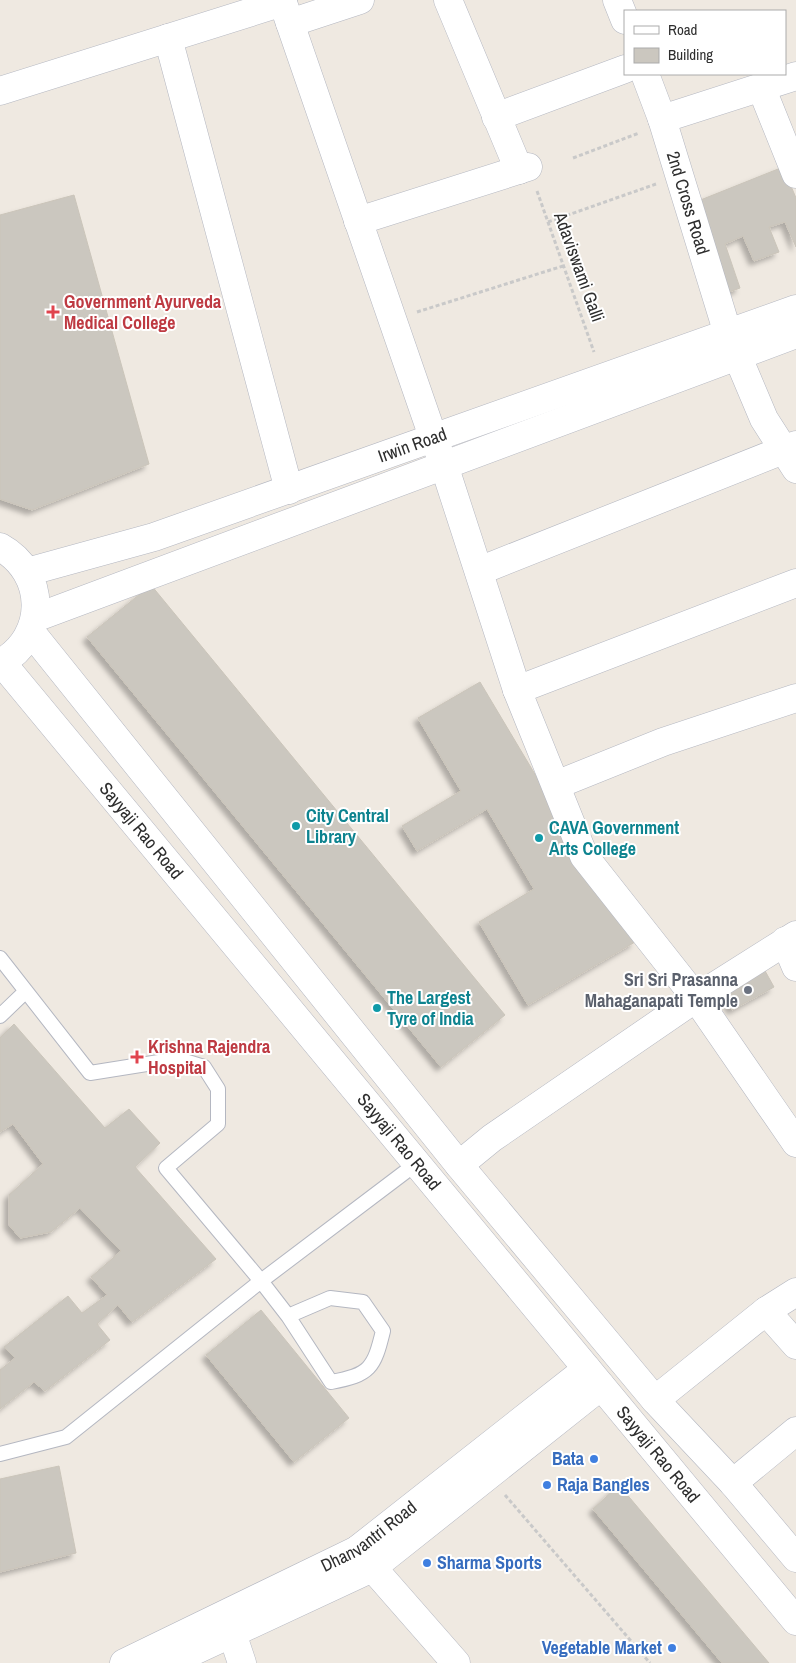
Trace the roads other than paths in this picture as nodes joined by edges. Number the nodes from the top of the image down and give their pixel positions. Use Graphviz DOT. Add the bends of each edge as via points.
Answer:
graph roads {
  1 [pos="360,0"];
  2 [pos="448,0"];
  3 [pos="617,0"];
  4 [pos="285,8"];
  5 [pos="624,18"];
  6 [pos="168,38"];
  7 [pos="624,69"];
  8 [pos="645,75"];
  9 [pos="796,76"];
  10 [pos="761,87"];
  11 [pos="0,91"];
  12 [pos="496,117"];
  13 [pos="663,122"];
  14 [pos="796,174"];
  15 [pos="358,221"];
  16 [pos="796,309"];
  17 [pos="796,334"];
  18 [pos="733,344"];
  19 [pos="433,438"];
  20 [pos="791,455"];
  21 [pos="444,464"];
  22 [pos="289,490"];
  23 [pos="0,547"];
  24 [pos="479,571"];
  25 [pos="27,572"];
  26 [pos="796,583"];
  27 [pos="33,625"];
  28 [pos="1,663"];
  29 [pos="517,690"];
  30 [pos="796,698"];
  31 [pos="556,785"];
  32 [pos="790,938"];
  33 [pos="0,958"];
  34 [pos="796,967"];
  35 [pos="26,991"];
  36 [pos="696,998"];
  37 [pos="0,1016"];
  38 [pos="796,1143"];
  39 [pos="417,1163"];
  40 [pos="459,1165"];
  41 [pos="261,1281"];
  42 [pos="796,1292"];
  43 [pos="766,1310"];
  44 [pos="288,1316"];
  45 [pos="796,1345"];
  46 [pos="594,1377"];
  47 [pos="655,1400"];
  48 [pos="796,1431"];
  49 [pos="0,1454"];
  50 [pos="733,1482"];
  51 [pos="796,1558"];
  52 [pos="364,1559"];
  53 [pos="796,1621"];
  54 [pos="232,1634"];
  55 [pos="124,1663"];
  56 [pos="168,1663"];
  57 [pos="242,1663"];
  58 [pos="456,1663"];
  1 -- 4 [label="street"];
  2 -- 12 [label="street"];
  3 -- 5 [label="street"];
  4 -- 6 [label="street"];
  4 -- 15 [label="street"];
  6 -- 11 [label="street"];
  6 -- 22 [label="street"];
  7 -- 12 [label="street"];
  8 -- 13 [label="street, 2nd Cross Road"];
  9 -- 10 [label="street"];
  10 -- 13 [label="street"];
  10 -- 14 [label="street"];
  12 -- 15 [label="street" via="523,168"];
  13 -- 18 [label="street, 2nd Cross Road"];
  15 -- 19 [label="street"];
  16 -- 18 [label="street, Irwin Road"];
  17 -- 18 [label="street"];
  18 -- 19 [label="street, Irwin Road" via="603,378"];
  18 -- 20 [label="street, 2nd Cross Road" via="764,420"];
  18 -- 21 [label="street"];
  19 -- 21 [label="street"];
  19 -- 22 [label="street, Irwin Road"];
  20 -- 24 [label="street"];
  21 -- 24 [label="street"];
  21 -- 27 [label="street"];
  22 -- 25 [label="street, Irwin Road" via="154,537"];
  23 -- 25 [label="street" via="16,558"];
  24 -- 29 [label="street"];
  25 -- 27 [label="street" via="37,603"];
  26 -- 29 [label="street"];
  27 -- 28 [label="street" via="19,650"];
  27 -- 40 [label="street, Sayyaji Rao Road"];
  28 -- 39 [label="street, Sayyaji Rao Road"];
  29 -- 31 [label="street"];
  30 -- 31 [label="street" via="663,742"];
  31 -- 36 [label="street" via="584,856"];
  32 -- 34 [label="street"];
  32 -- 36 [label="street"];
  33 -- 35 [label="lane"];
  35 -- 37 [label="lane"];
  35 -- 41 [label="lane" via="90,1073 178,1059 204,1067 218,1089 218,1124 166,1168"];
  36 -- 38 [label="street"];
  36 -- 40 [label="street" via="492,1138"];
  39 -- 41 [label="lane"];
  39 -- 46 [label="street, Sayyaji Rao Road"];
  40 -- 47 [label="street, Sayyaji Rao Road"];
  41 -- 44 [label="lane"];
  41 -- 49 [label="lane" via="66,1437"];
  42 -- 43 [label="street"];
  43 -- 45 [label="street"];
  43 -- 47 [label="street"];
  44 -- 44 [label="lane" via="330,1298 363,1302 383,1330 376,1360 355,1378 331,1382"];
  46 -- 52 [label="street, Dhanvantri Road"];
  46 -- 52 [label="street, Dhanvantri Road" via="488,1476"];
  46 -- 53 [label="street, Sayyaji Rao Road"];
  47 -- 50 [label="street, Sayyaji Rao Road"];
  48 -- 50 [label="street"];
  50 -- 51 [label="street, Sayyaji Rao Road"];
  52 -- 54 [label="street, Dhanvantri Road"];
  52 -- 55 [label="street, Dhanvantri Road"];
  52 -- 58 [label="street"];
  54 -- 56 [label="street, Dhanvantri Road"];
  54 -- 57 [label="street"];
}
